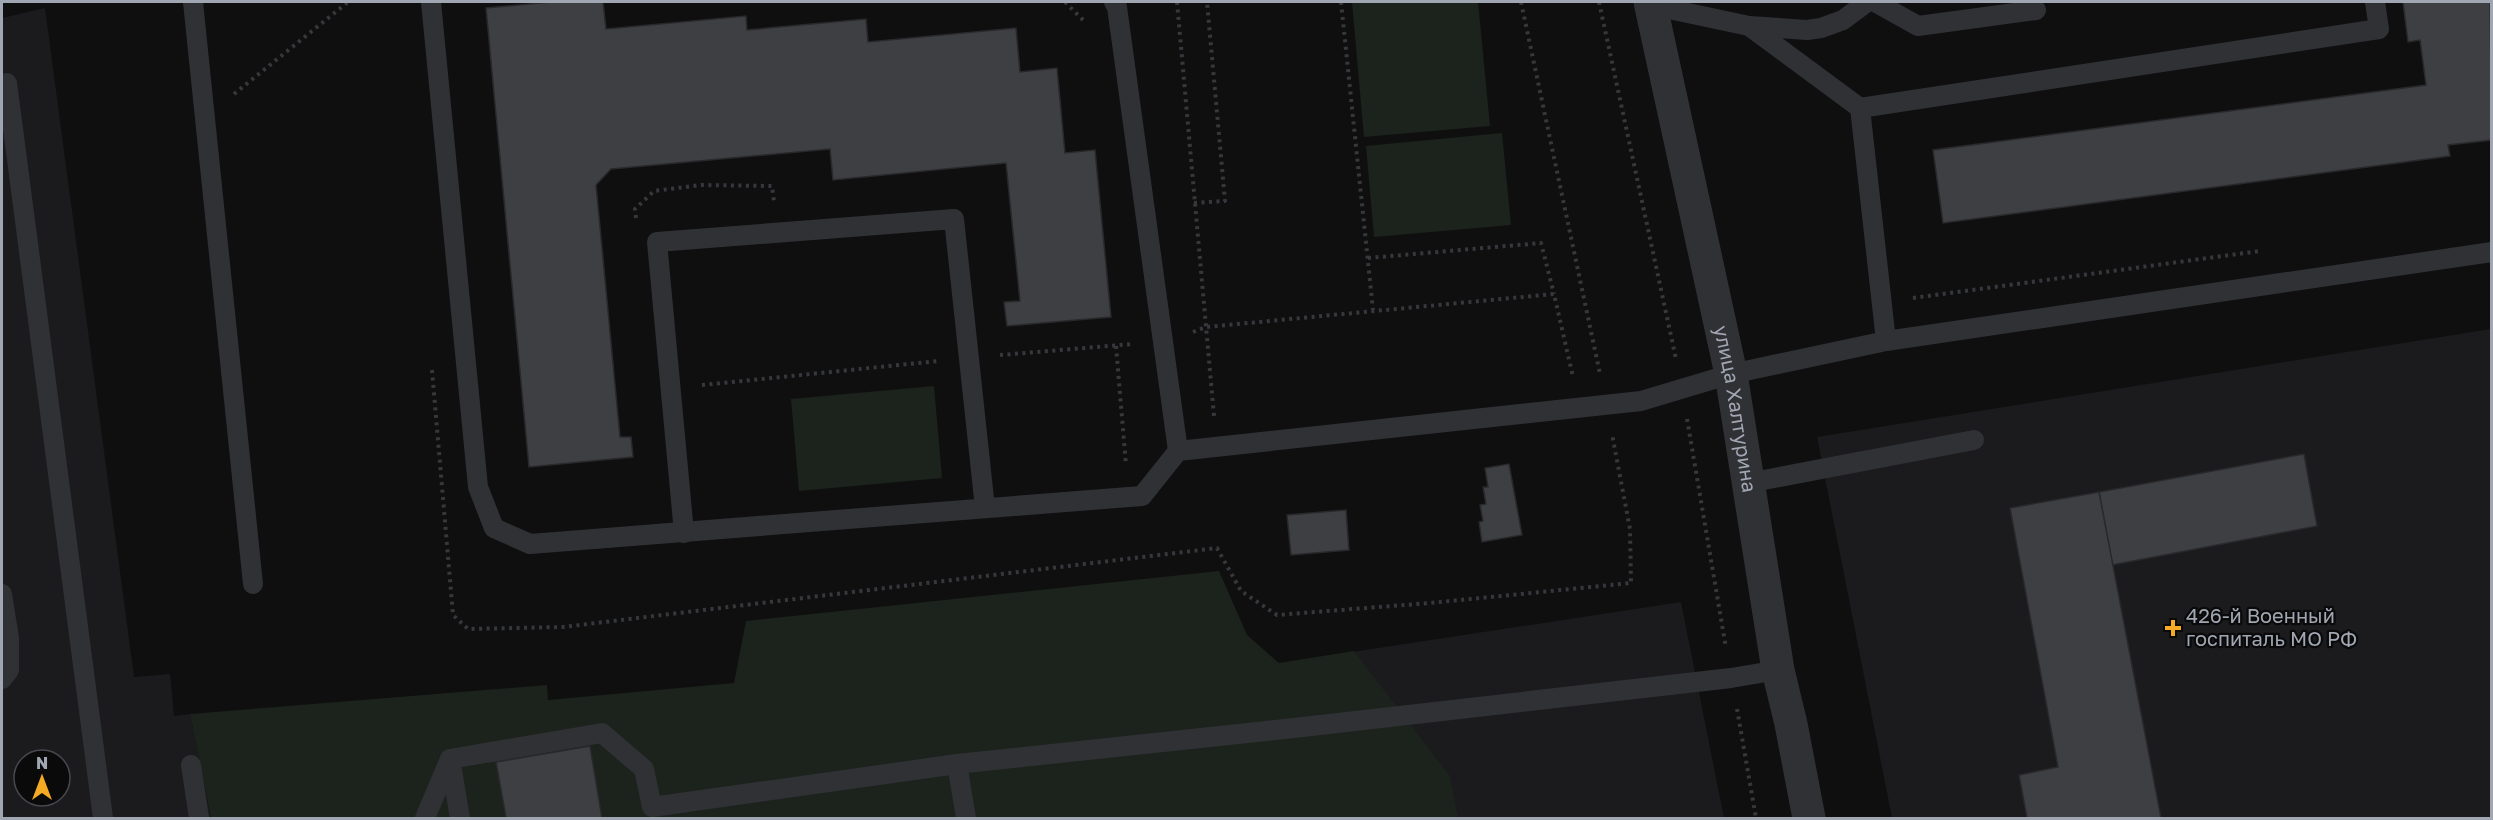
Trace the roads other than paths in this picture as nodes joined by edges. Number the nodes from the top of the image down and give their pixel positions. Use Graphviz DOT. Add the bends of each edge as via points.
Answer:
graph roads {
  1 [pos="193,2"];
  2 [pos="431,2"];
  3 [pos="1114,2"];
  4 [pos="1867,2"];
  5 [pos="1875,2"];
  6 [pos="2375,2"];
  7 [pos="1650,3"];
  8 [pos="2036,10"];
  9 [pos="1749,26"];
  10 [pos="2,84"];
  11 [pos="1860,108"];
  12 [pos="2492,252"];
  13 [pos="1886,341"];
  14 [pos="1731,374"];
  15 [pos="1974,440"];
  16 [pos="1178,451"];
  17 [pos="1748,483"];
  18 [pos="985,508"];
  19 [pos="684,532"];
  20 [pos="253,584"];
  21 [pos="2,594"];
  22 [pos="1778,670"];
  23 [pos="2,679"];
  24 [pos="450,759"];
  25 [pos="957,764"];
  26 [pos="191,765"];
  27 [pos="653,813"];
  28 [pos="103,819"];
  29 [pos="199,819"];
  30 [pos="425,819"];
  31 [pos="460,819"];
  32 [pos="966,819"];
  33 [pos="1809,819"];
  1 -- 20 [label="lane"];
  2 -- 19 [label="lane" via="478,487 494,528 530,544"];
  3 -- 16 [label="lane" via="1118,7"];
  4 -- 9 [label="lane" via="1843,20 1821,28"];
  5 -- 8 [label="lane" via="1918,26"];
  6 -- 11 [label="lane" via="2379,29"];
  7 -- 9 [label="lane"];
  7 -- 14 [label="street, улица Халтурина"];
  9 -- 11 [label="lane"];
  10 -- 28 [label="lane" via="7,83"];
  11 -- 13 [label="lane"];
  12 -- 13 [label="lane"];
  13 -- 14 [label="lane"];
  14 -- 16 [label="lane" via="1641,401"];
  14 -- 17 [label="street, улица Халтурина"];
  15 -- 17 [label="lane"];
  16 -- 18 [label="lane" via="1142,496"];
  17 -- 22 [label="street, улица Халтурина"];
  18 -- 19 [label="lane"];
  18 -- 19 [label="lane" via="954,219 669,241 657,242"];
  21 -- 23 [label="lane" via="9,638 9,670"];
  22 -- 25 [label="lane"];
  22 -- 33 [label="street, улица Халтурина"];
  24 -- 27 [label="lane" via="602,733 644,769"];
  24 -- 30 [label="lane"];
  24 -- 31 [label="lane"];
  25 -- 27 [label="lane"];
  25 -- 32 [label="lane"];
  26 -- 29 [label="lane"];
}
